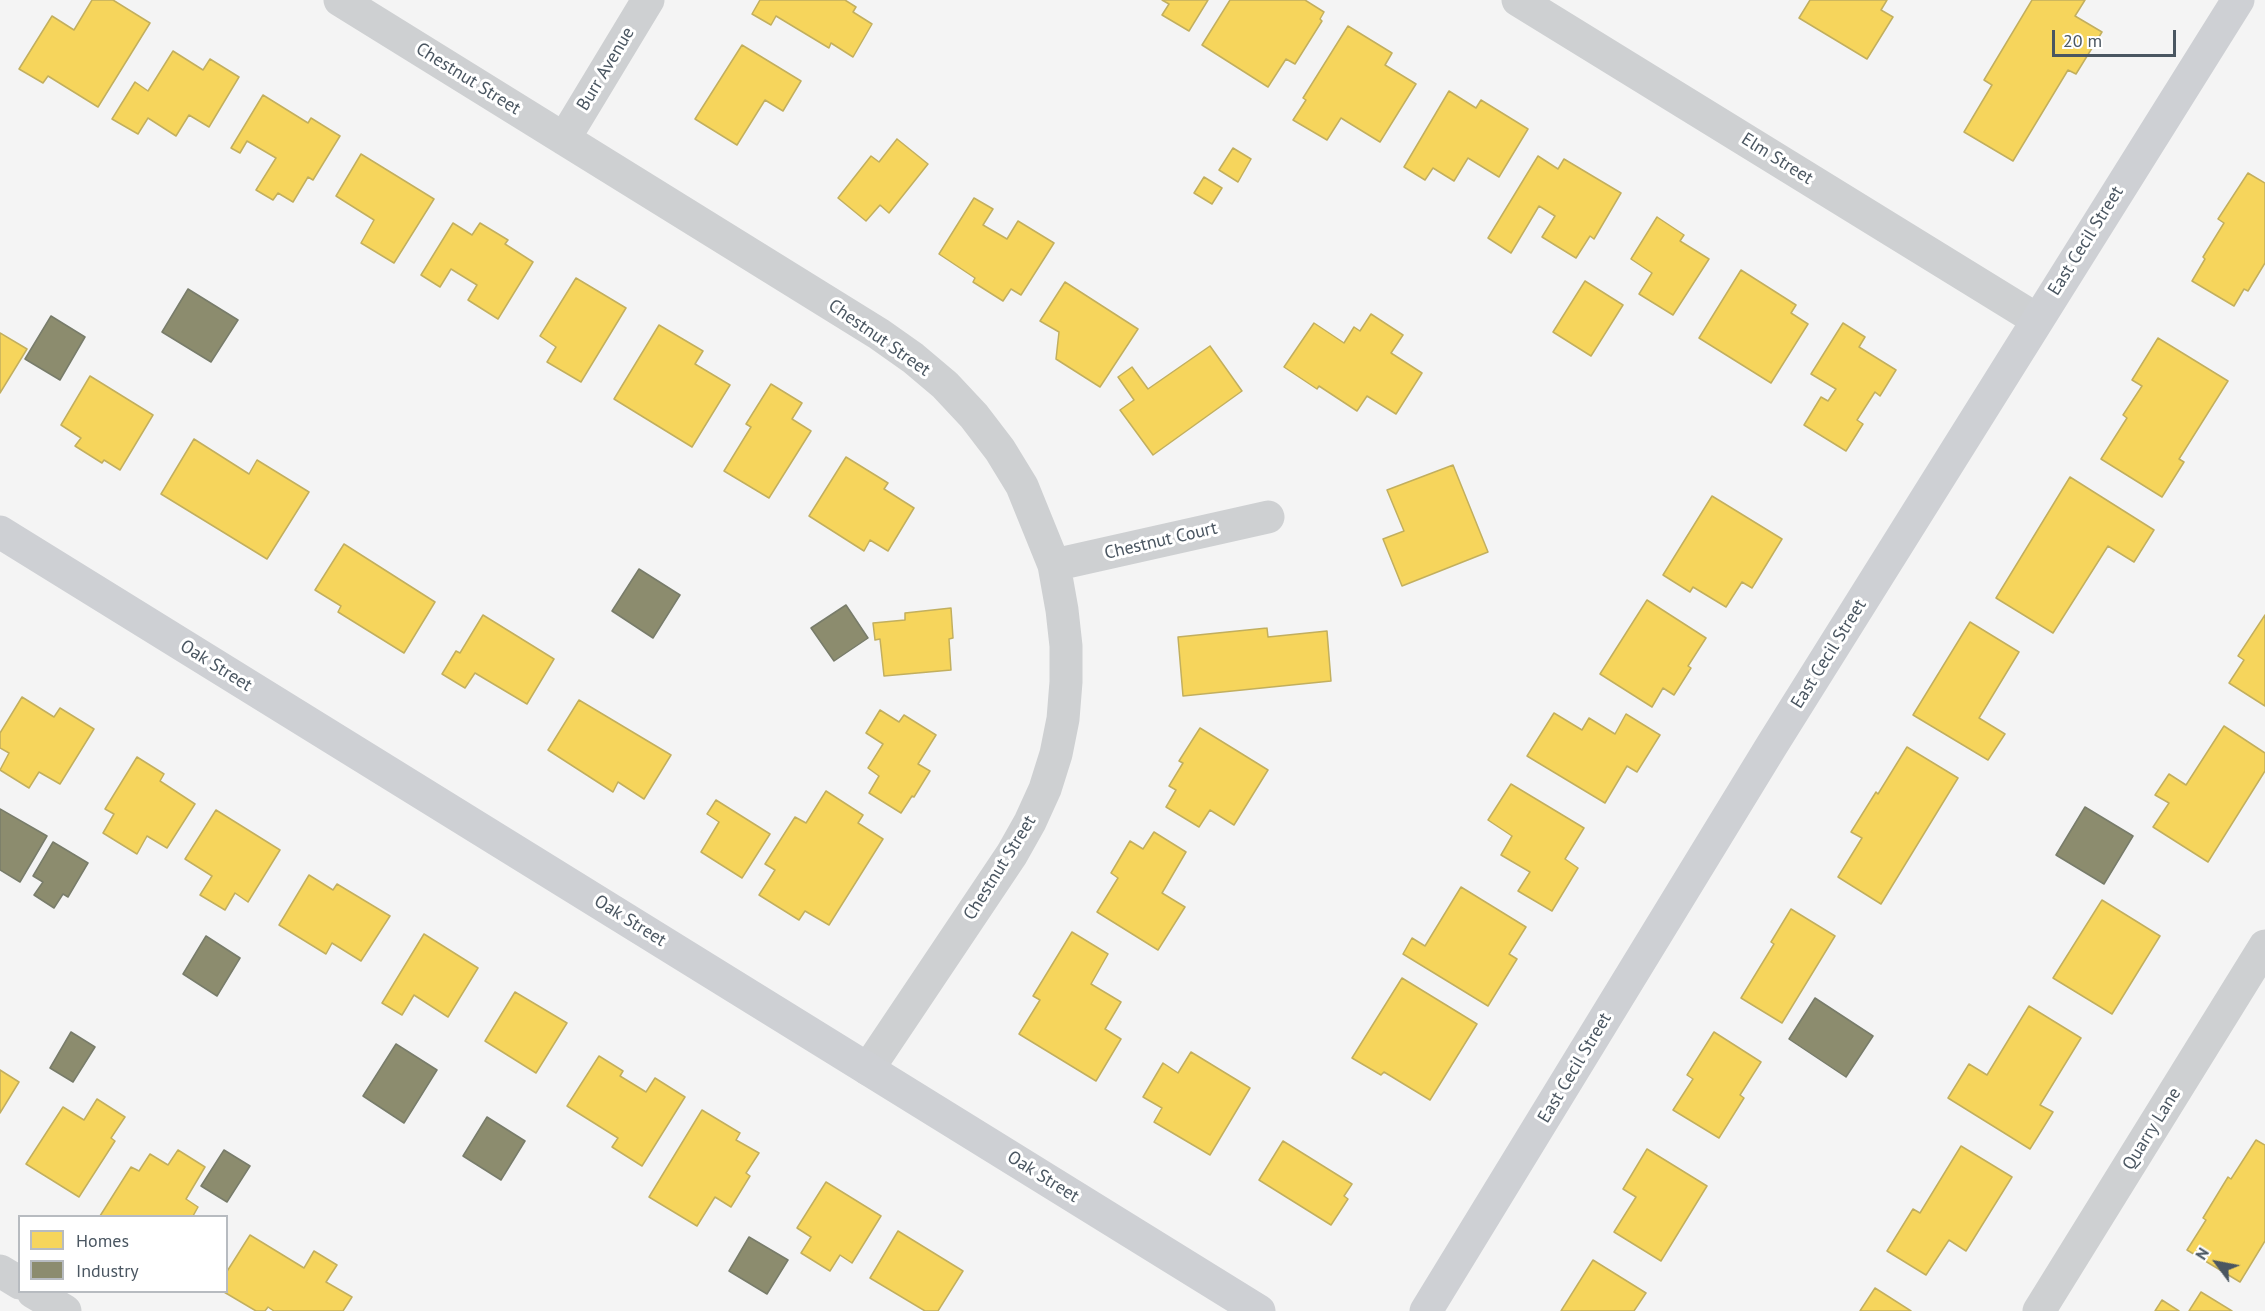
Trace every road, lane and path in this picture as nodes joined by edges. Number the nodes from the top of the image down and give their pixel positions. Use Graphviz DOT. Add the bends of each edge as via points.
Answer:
graph roads {
  1 [pos="340,0"];
  2 [pos="648,0"];
  3 [pos="1518,0"];
  4 [pos="2238,0"];
  5 [pos="564,139"];
  6 [pos="2036,319"];
  7 [pos="1268,517"];
  8 [pos="0,532"];
  9 [pos="1054,565"];
  10 [pos="2265,946"];
  11 [pos="868,1069"];
  12 [pos="0,1271"];
  13 [pos="18,1282"];
  14 [pos="35,1293"];
  15 [pos="64,1311"];
  16 [pos="1259,1311"];
  17 [pos="1426,1311"];
  18 [pos="2039,1311"];
  1 -- 5 [label="street, Chestnut Street"];
  2 -- 5 [label="street, Burr Avenue"];
  3 -- 6 [label="street, Elm Street"];
  4 -- 6 [label="main road, East Cecil Street"];
  5 -- 9 [label="street, Chestnut Street" via="879,334 945,385 974,416 1022,486"];
  6 -- 17 [label="main road, East Cecil Street"];
  7 -- 9 [label="street, Chestnut Court"];
  8 -- 11 [label="main road, Oak Street"];
  9 -- 11 [label="street, Chestnut Street" via="1063,619 1066,682 1063,719 1045,789 1012,854"];
  10 -- 18 [label="street, Quarry Lane"];
  11 -- 16 [label="main road, Oak Street"];
  12 -- 13 [label="street"];
  14 -- 15 [label="street"];
}
